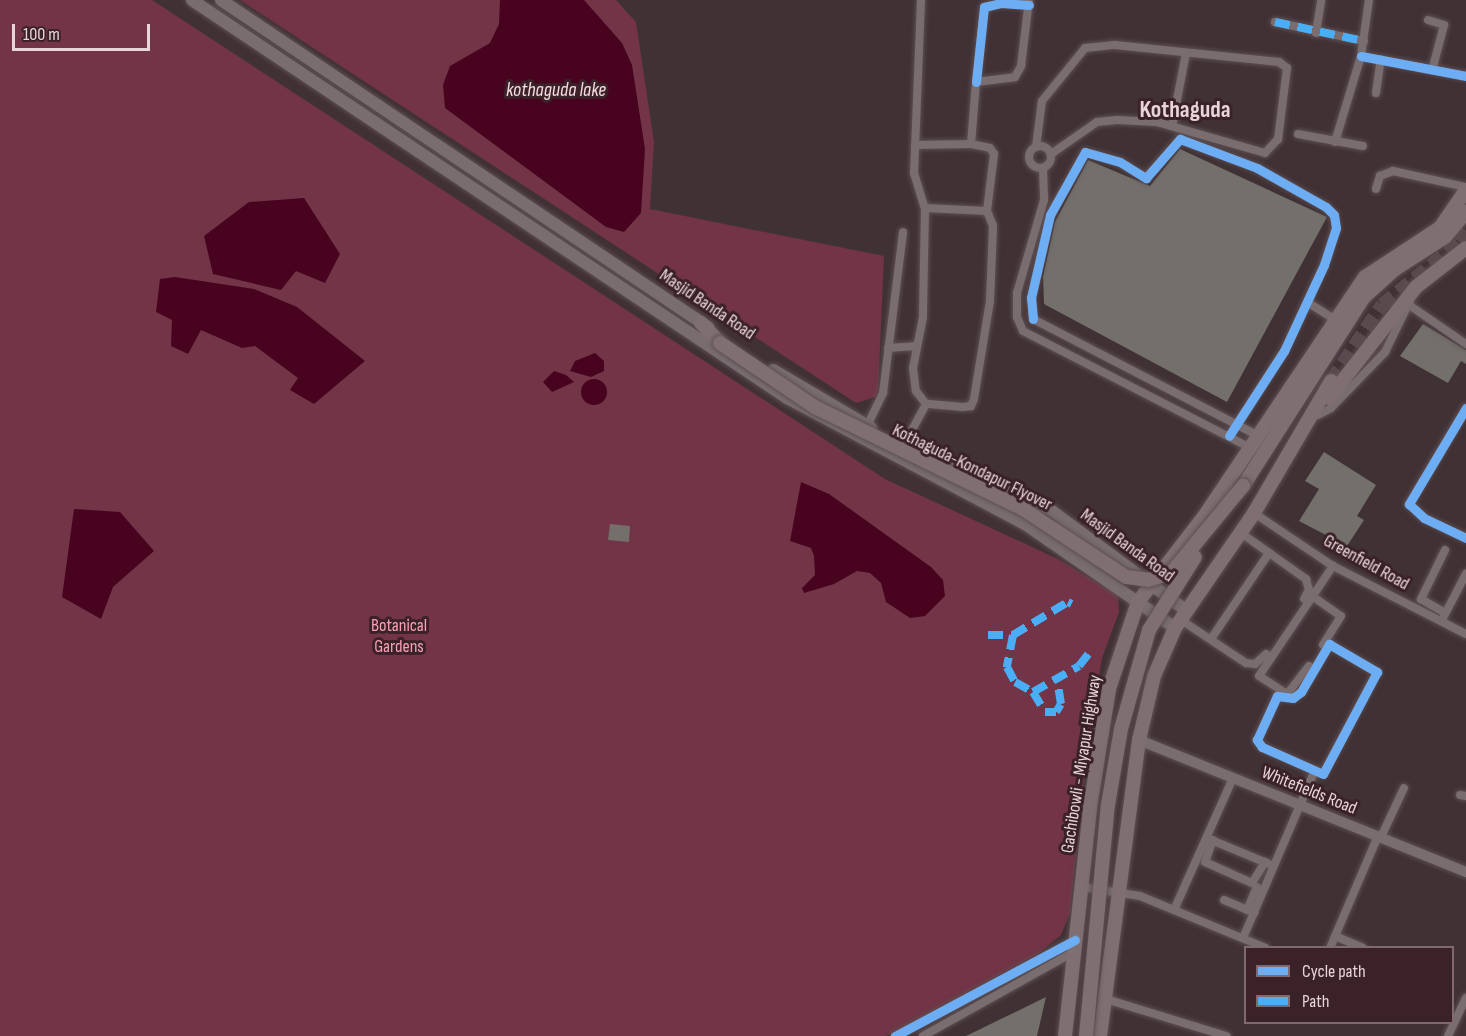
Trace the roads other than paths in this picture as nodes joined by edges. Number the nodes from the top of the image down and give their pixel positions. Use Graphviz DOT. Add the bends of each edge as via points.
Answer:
graph roads {
  1 [pos="192,0"];
  2 [pos="221,0"];
  3 [pos="921,0"];
  4 [pos="1321,0"];
  5 [pos="1369,0"];
  6 [pos="1029,3"];
  7 [pos="1428,20"];
  8 [pos="1275,22"];
  9 [pos="1316,33"];
  10 [pos="1364,41"];
  11 [pos="1186,53"];
  12 [pos="1361,56"];
  13 [pos="1381,59"];
  14 [pos="1433,67"];
  15 [pos="1466,76"];
  16 [pos="976,82"];
  17 [pos="1376,93"];
  18 [pos="1172,126"];
  19 [pos="1298,134"];
  20 [pos="1335,142"];
  21 [pos="970,144"];
  22 [pos="915,145"];
  23 [pos="1363,146"];
  24 [pos="1036,147"];
  25 [pos="1051,154"];
  26 [pos="1043,168"];
  27 [pos="1466,188"];
  28 [pos="1376,189"];
  29 [pos="924,208"];
  30 [pos="987,211"];
  31 [pos="1466,212"];
  32 [pos="903,232"];
  33 [pos="1466,248"];
  34 [pos="1416,287"];
  35 [pos="1307,302"];
  36 [pos="1409,305"];
  37 [pos="1033,320"];
  38 [pos="1336,320"];
  39 [pos="701,323"];
  40 [pos="1023,332"];
  41 [pos="1466,344"];
  42 [pos="915,346"];
  43 [pos="888,348"];
  44 [pos="1331,381"];
  45 [pos="926,404"];
  46 [pos="1466,408"];
  47 [pos="1318,415"];
  48 [pos="1238,423"];
  49 [pos="867,426"];
  50 [pos="1298,431"];
  51 [pos="1229,436"];
  52 [pos="1259,436"];
  53 [pos="904,445"];
  54 [pos="1251,448"];
  55 [pos="1243,486"];
  56 [pos="1254,513"];
  57 [pos="1241,533"];
  58 [pos="1466,538"];
  59 [pos="1445,550"];
  60 [pos="1269,553"];
  61 [pos="1333,566"];
  62 [pos="1466,574"];
  63 [pos="1151,587"];
  64 [pos="1312,596"];
  65 [pos="1138,602"];
  66 [pos="1440,616"];
  67 [pos="1181,620"];
  68 [pos="1466,634"];
  69 [pos="1211,639"];
  70 [pos="1139,740"];
  71 [pos="1314,772"];
  72 [pos="1233,778"];
  73 [pos="1404,788"];
  74 [pos="1300,805"];
  75 [pos="1379,837"];
  76 [pos="1209,839"];
  77 [pos="1196,861"];
  78 [pos="1264,862"];
  79 [pos="1274,865"];
  80 [pos="1466,872"];
  81 [pos="1081,887"];
  82 [pos="1260,888"];
  83 [pos="1120,891"];
  84 [pos="1224,900"];
  85 [pos="1174,910"];
  86 [pos="1251,910"];
  87 [pos="1335,936"];
  88 [pos="1243,938"];
  89 [pos="1075,946"];
  90 [pos="1261,946"];
  91 [pos="1331,946"];
  92 [pos="1358,946"];
  93 [pos="1466,998"];
  94 [pos="1106,999"];
  95 [pos="1454,1023"];
  96 [pos="895,1036"];
  97 [pos="923,1036"];
  98 [pos="1065,1036"];
  99 [pos="1086,1036"];
  100 [pos="1100,1036"];
  101 [pos="1226,1036"];
  1 -- 65 [label="main road, Masjid Banda Road" via="787,398 1026,524"];
  2 -- 39 [label="main road, Masjid Banda Road"];
  3 -- 22 [label="street"];
  4 -- 9 [label="street"];
  5 -- 10 [label="street"];
  6 -- 16 [label="street" via="1021,66 1015,77"];
  6 -- 16 [label="street" via="995,3 984,7"];
  7 -- 14 [label="street" via="1444,25"];
  8 -- 9 [label="street"];
  9 -- 10 [label="street"];
  10 -- 12 [label="street"];
  11 -- 18 [label="street"];
  11 -- 18 [label="street" via="1279,62 1287,68 1278,139 1265,153"];
  11 -- 24 [label="street" via="1115,45 1085,48 1042,101"];
  12 -- 13 [label="street"];
  12 -- 20 [label="street"];
  13 -- 14 [label="street"];
  13 -- 17 [label="street"];
  14 -- 15 [label="street"];
  16 -- 21 [label="street"];
  18 -- 25 [label="street" via="1117,120 1097,122"];
  19 -- 20 [label="street"];
  20 -- 23 [label="street"];
  21 -- 22 [label="street"];
  21 -- 30 [label="street" via="990,148 994,154"];
  22 -- 29 [label="street" via="914,172"];
  24 -- 25 [label="street"];
  24 -- 26 [label="street" via="1029,159"];
  25 -- 26 [label="street"];
  26 -- 40 [label="street" via="1044,200 1017,293 1017,317"];
  27 -- 28 [label="street" via="1393,171 1380,176"];
  27 -- 38 [label="main road, Gachibowli - Miyapur Highway" via="1440,228 1365,277"];
  29 -- 30 [label="street"];
  29 -- 42 [label="street" via="924,317"];
  30 -- 45 [label="street" via="993,226 990,301 974,399 971,406 963,407"];
  31 -- 55 [label="main road, Kothaguda-Kondapur Flyover" via="1445,237 1395,269 1364,297"];
  32 -- 43 [label="street"];
  33 -- 34 [label="main road"];
  34 -- 36 [label="street"];
  34 -- 47 [label="main road"];
  35 -- 37 [label="street" via="1336,228 1334,215 1257,168 1180,139 1146,178 1120,162 1084,152 1050,215 1031,298"];
  35 -- 38 [label="street"];
  35 -- 48 [label="street" via="1284,351"];
  36 -- 41 [label="street"];
  36 -- 47 [label="street" via="1384,352 1331,408"];
  37 -- 40 [label="street"];
  37 -- 48 [label="street"];
  38 -- 52 [label="main road, Gachibowli - Miyapur Highway"];
  39 -- 49 [label="main road, Masjid Banda Road"];
  39 -- 55 [label="main road, Kothaguda-Kondapur Flyover, bridge" via="720,343 815,407 1023,509 1126,577 1149,580 1172,572"];
  40 -- 51 [label="street"];
  42 -- 43 [label="street"];
  42 -- 45 [label="street" via="916,391"];
  43 -- 49 [label="street" via="883,393"];
  44 -- 50 [label="main road"];
  45 -- 53 [label="street"];
  46 -- 58 [label="street" via="1409,504 1424,518"];
  47 -- 50 [label="main road" via="1308,429"];
  48 -- 51 [label="street"];
  48 -- 52 [label="street"];
  49 -- 53 [label="main road, Masjid Banda Road"];
  50 -- 56 [label="main road"];
  51 -- 54 [label="street"];
  52 -- 54 [label="main road, Gachibowli - Miyapur Highway"];
  53 -- 63 [label="main road, Masjid Banda Road" via="1039,504"];
  54 -- 63 [label="main road, Gachibowli - Miyapur Highway"];
  55 -- 99 [label="main road, Kothaguda-Kondapur Flyover, bridge" via="1172,592 1139,655 1108,805"];
  56 -- 57 [label="main road"];
  56 -- 61 [label="street, Greenfield Road"];
  57 -- 60 [label="street"];
  57 -- 67 [label="main road"];
  59 -- 66 [label="street" via="1421,598"];
  60 -- 69 [label="street"];
  60 -- 69 [label="street" via="1306,579 1306,595 1258,662 1246,663"];
  61 -- 64 [label="street"];
  61 -- 66 [label="street, Greenfield Road"];
  62 -- 66 [label="street"];
  63 -- 65 [label="main road, Gachibowli - Miyapur Highway"];
  63 -- 67 [label="main road, Masjid Banda Road"];
  64 -- 64 [label="street" via="1259,671 1261,678 1287,694 1341,618"];
  65 -- 67 [label="main road, Masjid Banda Road"];
  65 -- 81 [label="main road, Gachibowli - Miyapur Highway" via="1109,689"];
  66 -- 68 [label="street, Greenfield Road"];
  67 -- 69 [label="street"];
  67 -- 70 [label="main road" via="1154,675"];
  70 -- 72 [label="street, Whitefields Road"];
  70 -- 83 [label="main road"];
  71 -- 71 [label="street" via="1328,771 1377,672 1329,644 1301,692 1293,698 1277,696 1257,740"];
  71 -- 74 [label="street"];
  72 -- 74 [label="street, Whitefields Road"];
  72 -- 76 [label="street"];
  73 -- 75 [label="street"];
  74 -- 75 [label="street, Whitefields Road"];
  74 -- 79 [label="street"];
  75 -- 80 [label="street, Whitefields Road"];
  75 -- 87 [label="street"];
  76 -- 77 [label="street"];
  76 -- 78 [label="street"];
  76 -- 78 [label="street" via="1205,862 1252,883"];
  77 -- 82 [label="street"];
  77 -- 85 [label="street"];
  78 -- 79 [label="street"];
  79 -- 82 [label="street"];
  81 -- 83 [label="street"];
  81 -- 89 [label="main road, Gachibowli - Miyapur Highway"];
  82 -- 86 [label="street"];
  83 -- 85 [label="street"];
  83 -- 94 [label="main road"];
  84 -- 86 [label="street"];
  85 -- 88 [label="street"];
  86 -- 88 [label="street"];
  87 -- 91 [label="street"];
  87 -- 92 [label="street"];
  88 -- 90 [label="street"];
  89 -- 96 [label="street"];
  89 -- 97 [label="street"];
  89 -- 98 [label="main road, Gachibowli - Miyapur Highway"];
  93 -- 95 [label="street"];
  94 -- 100 [label="main road"];
  94 -- 101 [label="street"];
}
